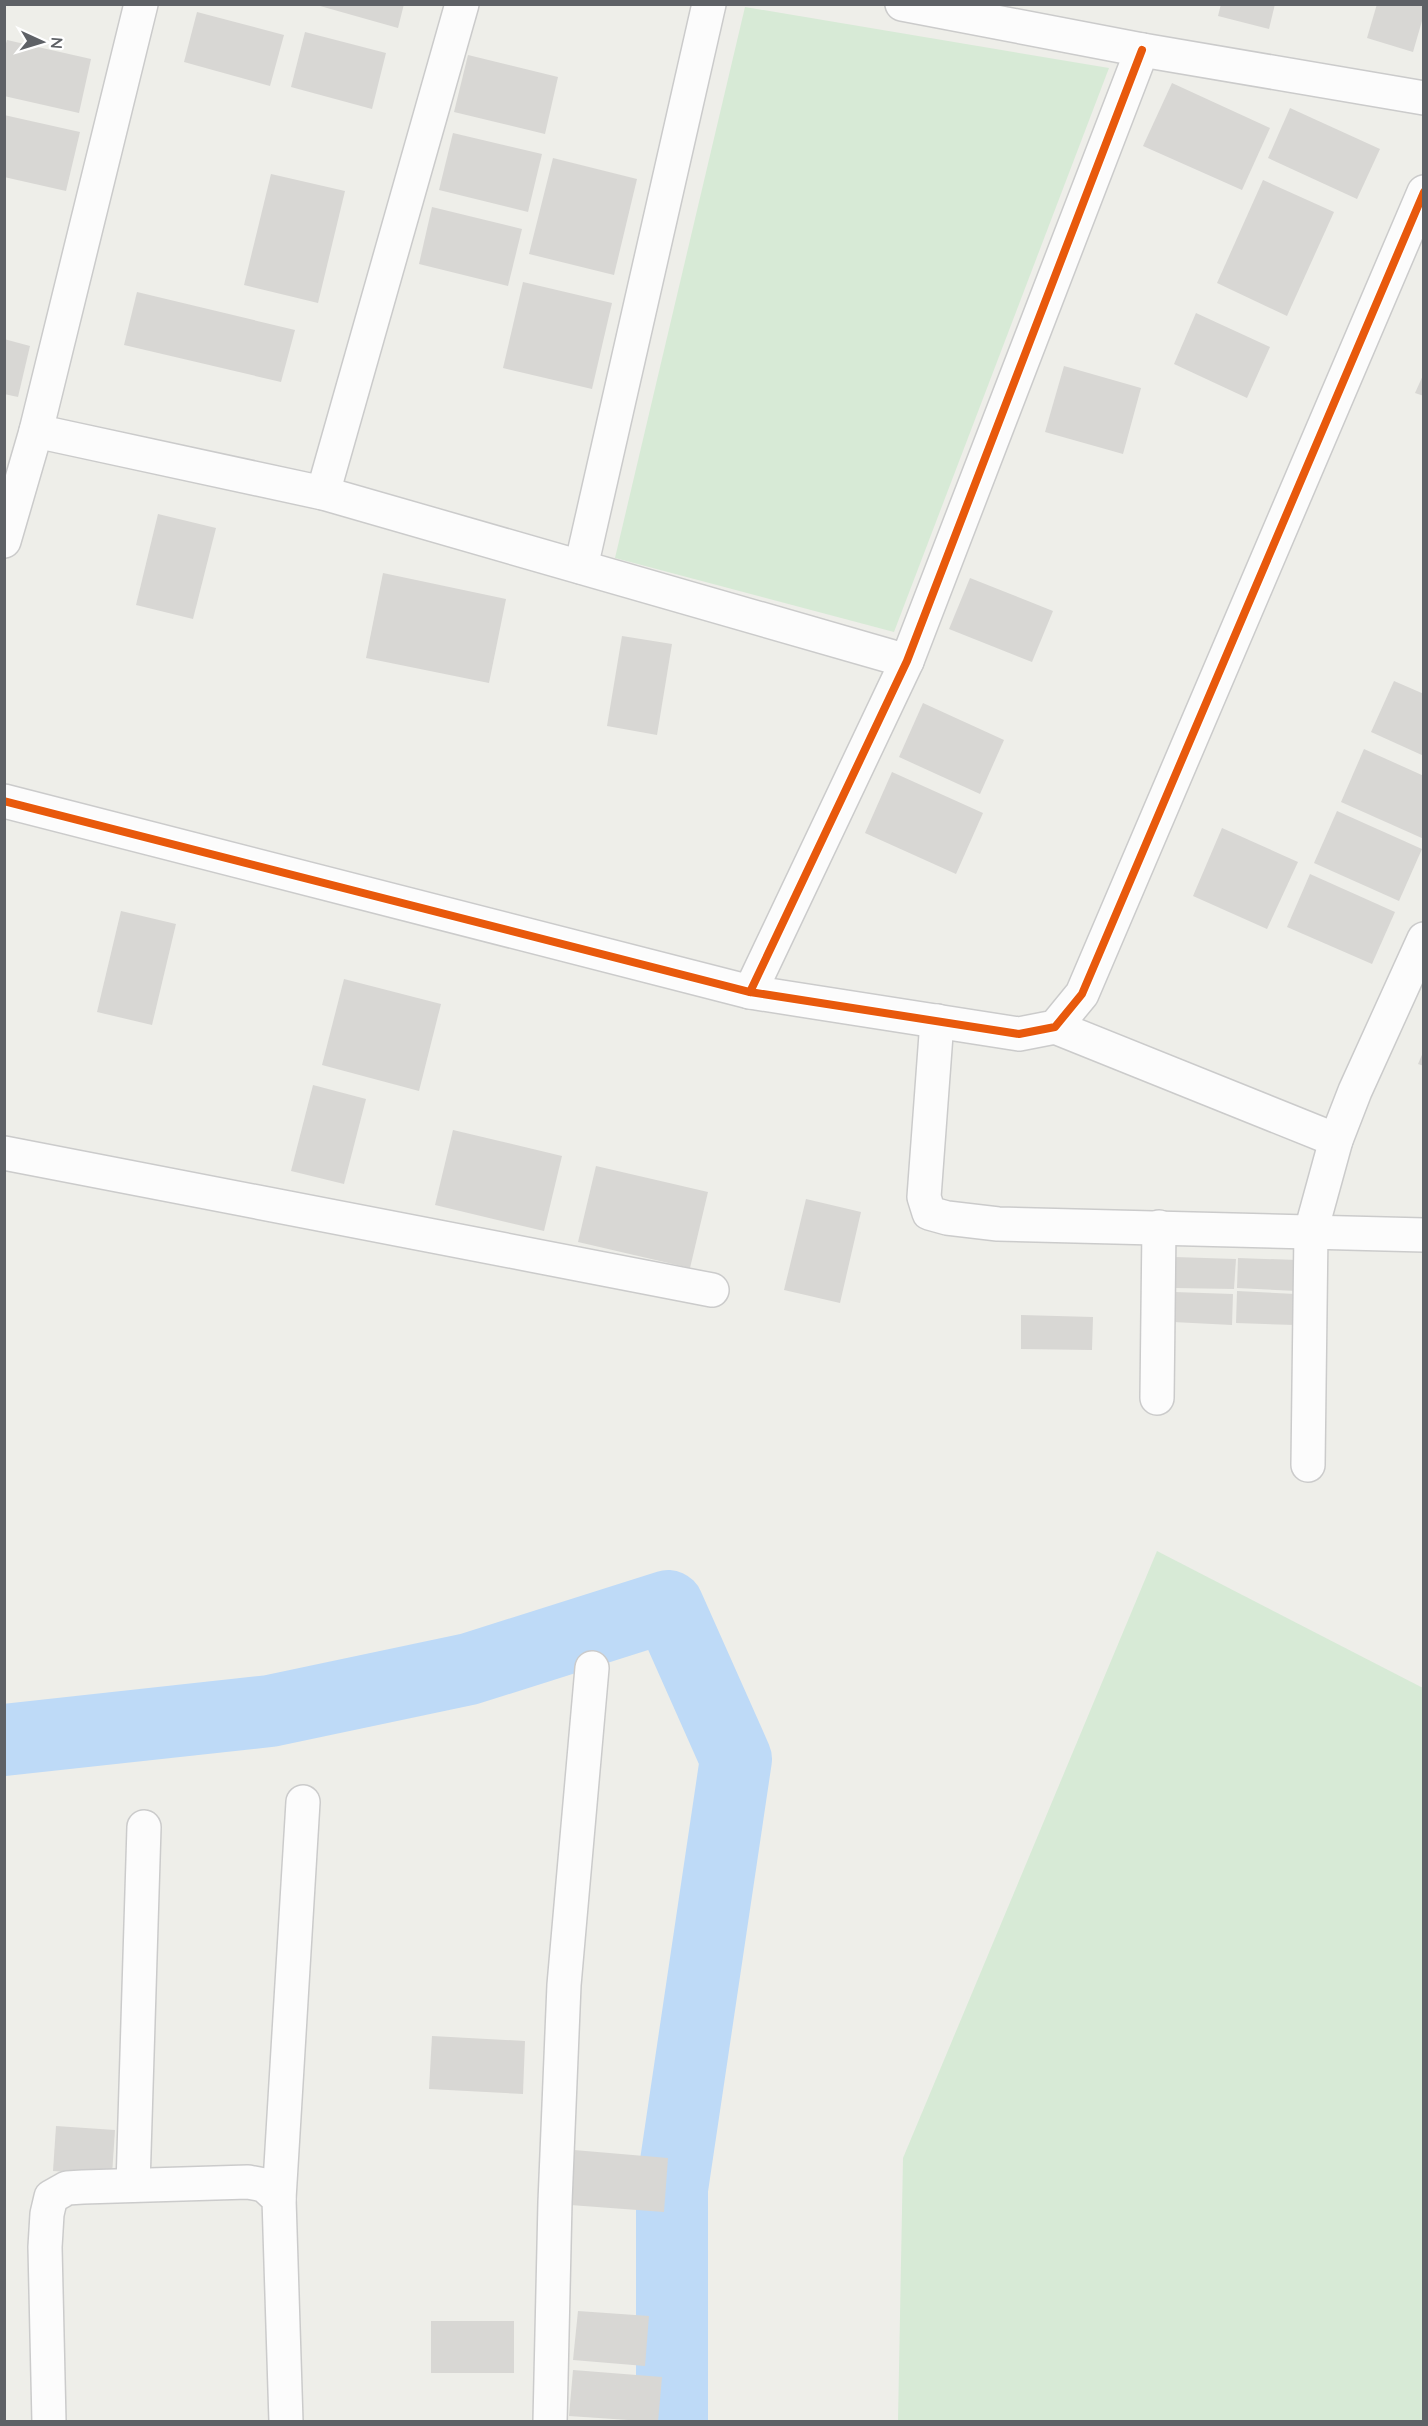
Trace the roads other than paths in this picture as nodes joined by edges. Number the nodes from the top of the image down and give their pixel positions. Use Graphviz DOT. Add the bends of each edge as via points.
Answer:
graph roads {
  1 [pos="141,4"];
  2 [pos="462,4"];
  3 [pos="709,4"];
  4 [pos="902,4"];
  5 [pos="1142,50"];
  6 [pos="1424,98"];
  7 [pos="1424,192"];
  8 [pos="36,431"];
  9 [pos="323,493"];
  10 [pos="4,541"];
  11 [pos="581,567"];
  12 [pos="907,661"];
  13 [pos="4,801"];
  14 [pos="1424,939"];
  15 [pos="750,992"];
  16 [pos="937,1021"];
  17 [pos="1055,1027"];
  18 [pos="1336,1140"];
  19 [pos="4,1153"];
  20 [pos="1159,1227"];
  21 [pos="1311,1231"];
  22 [pos="1424,1235"];
  23 [pos="712,1290"];
  24 [pos="1157,1398"];
  25 [pos="1308,1465"];
  26 [pos="592,1668"];
  27 [pos="303,1802"];
  28 [pos="144,1827"];
  29 [pos="133,2185"];
  30 [pos="279,2199"];
  31 [pos="49,2421"];
  32 [pos="286,2421"];
  33 [pos="550,2421"];
  1 -- 8 [label="street"];
  2 -- 9 [label="street"];
  3 -- 11 [label="street"];
  4 -- 5 [label="street"];
  5 -- 6 [label="street"];
  5 -- 12 [label="street"];
  7 -- 17 [label="street" via="1082,994"];
  8 -- 9 [label="street"];
  8 -- 10 [label="street"];
  9 -- 11 [label="street"];
  11 -- 12 [label="street"];
  12 -- 15 [label="street"];
  13 -- 15 [label="street"];
  14 -- 18 [label="street"];
  15 -- 16 [label="street"];
  16 -- 17 [label="street" via="1019,1034"];
  16 -- 20 [label="street" via="924,1197 929,1213 998,1224"];
  17 -- 18 [label="street"];
  18 -- 21 [label="street"];
  19 -- 23 [label="street"];
  20 -- 21 [label="street"];
  20 -- 24 [label="street"];
  21 -- 22 [label="street"];
  21 -- 25 [label="street"];
  26 -- 33 [label="street" via="564,1984"];
  27 -- 30 [label="street"];
  28 -- 29 [label="street"];
  29 -- 30 [label="street" via="248,2182 264,2185"];
  29 -- 31 [label="street" via="67,2188 51,2197 45,2247"];
  30 -- 32 [label="street"];
}
